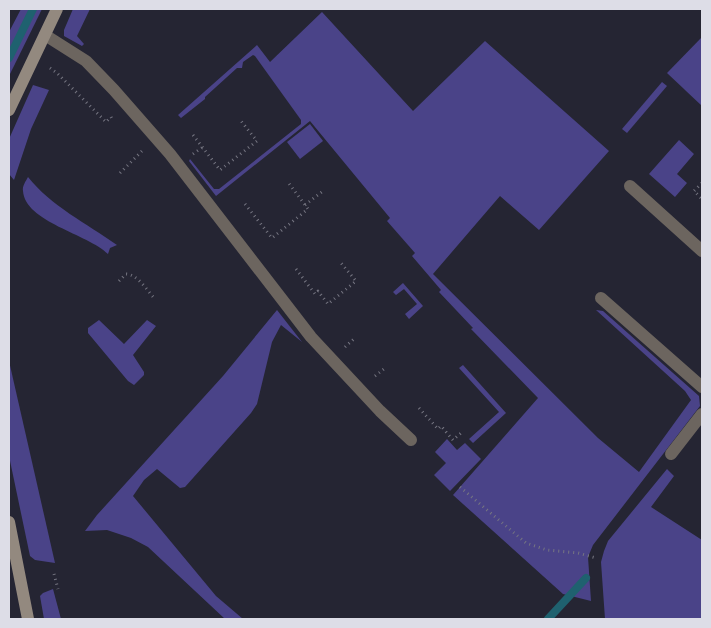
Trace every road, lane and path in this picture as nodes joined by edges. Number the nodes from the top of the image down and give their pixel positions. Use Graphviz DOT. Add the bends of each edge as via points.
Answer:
graph roads {
  1 [pos="57,9"];
  2 [pos="45,34"];
  3 [pos="57,73"];
  4 [pos="9,110"];
  5 [pos="241,121"];
  6 [pos="117,124"];
  7 [pos="193,135"];
  8 [pos="136,145"];
  9 [pos="120,173"];
  10 [pos="286,181"];
  11 [pos="702,183"];
  12 [pos="630,186"];
  13 [pos="322,192"];
  14 [pos="702,199"];
  15 [pos="245,204"];
  16 [pos="305,205"];
  17 [pos="702,251"];
  18 [pos="342,263"];
  19 [pos="296,269"];
  20 [pos="119,281"];
  21 [pos="154,298"];
  22 [pos="601,298"];
  23 [pos="702,387"];
  24 [pos="419,408"];
  25 [pos="702,414"];
  26 [pos="461,433"];
  27 [pos="411,440"];
  28 [pos="671,454"];
  29 [pos="460,487"];
  30 [pos="9,522"];
  31 [pos="596,558"];
  32 [pos="54,574"];
  33 [pos="58,589"];
  34 [pos="28,619"];
  1 -- 2 [label="street"];
  2 -- 4 [label="street"];
  2 -- 27 [label="street" via="86,61 114,90 170,154 311,337"];
  3 -- 6 [label="path" via="106,122 111,117"];
  5 -- 7 [label="path" via="257,140 220,170"];
  8 -- 9 [label="path" via="142,152"];
  10 -- 16 [label="path"];
  11 -- 14 [label="path" via="694,191"];
  12 -- 17 [label="street"];
  13 -- 16 [label="path"];
  15 -- 16 [label="path" via="272,238 308,209"];
  18 -- 19 [label="path" via="356,281 328,304 318,291 315,294"];
  20 -- 21 [label="path" via="130,274"];
  22 -- 23 [label="street"];
  24 -- 26 [label="path" via="453,440"];
  25 -- 28 [label="street"];
  29 -- 31 [label="path" via="526,543"];
  30 -- 34 [label="street"];
  32 -- 33 [label="path"];
}
